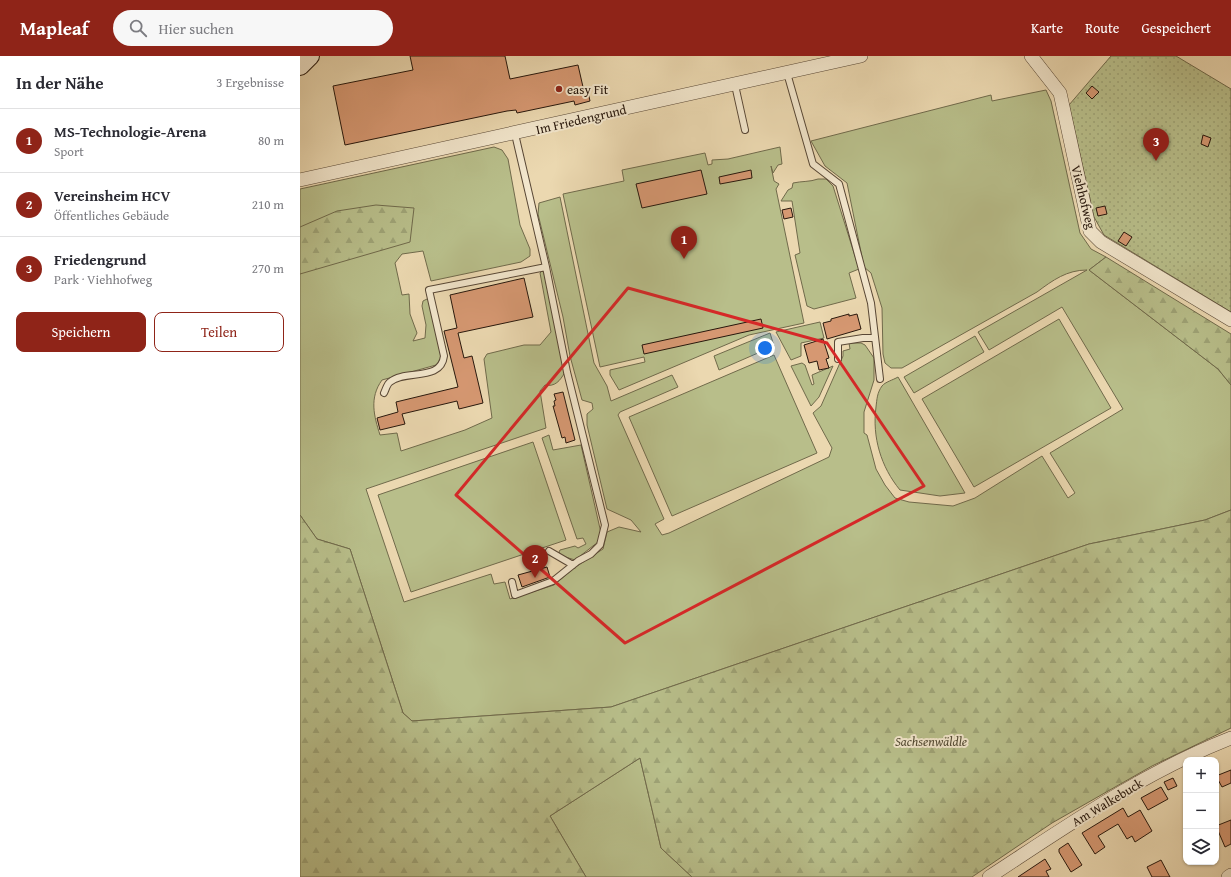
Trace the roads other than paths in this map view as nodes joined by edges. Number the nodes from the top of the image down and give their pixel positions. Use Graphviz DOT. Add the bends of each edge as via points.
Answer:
graph roads {
  1 [pos="310,56"];
  2 [pos="861,56"];
  3 [pos="1032,56"];
  4 [pos="300,66"];
  5 [pos="787,73"];
  6 [pos="735,85"];
  7 [pos="745,130"];
  8 [pos="515,134"];
  9 [pos="300,180"];
  10 [pos="546,267"];
  11 [pos="1231,320"];
  12 [pos="874,338"];
  13 [pos="838,359"];
  14 [pos="880,380"];
  15 [pos="384,393"];
  16 [pos="549,550"];
  17 [pos="573,565"];
  18 [pos="512,582"];
  19 [pos="1231,738"];
  20 [pos="1231,875"];
  21 [pos="989,877"];
  22 [pos="1228,877"];
  1 -- 4 [label="main road"];
  2 -- 5 [label="street, Im Friedengrund"];
  3 -- 11 [label="street, Viehhofweg" via="1060,93 1090,230 1101,242"];
  5 -- 6 [label="street, Im Friedengrund"];
  5 -- 12 [label="lane" via="813,164 838,184 871,303"];
  6 -- 7 [label="lane"];
  6 -- 8 [label="street, Im Friedengrund"];
  8 -- 9 [label="street, Im Friedengrund"];
  8 -- 10 [label="lane"];
  10 -- 15 [label="lane" via="429,290 444,362 437,369 389,382"];
  10 -- 17 [label="lane" via="567,372 606,524 600,545"];
  12 -- 13 [label="lane" via="838,342"];
  12 -- 14 [label="lane"];
  16 -- 17 [label="lane"];
  17 -- 18 [label="lane" via="553,581 515,595"];
  19 -- 21 [label="street, Am Walkebuck" via="1166,768 1117,795"];
  20 -- 22 [label="street"];
}
